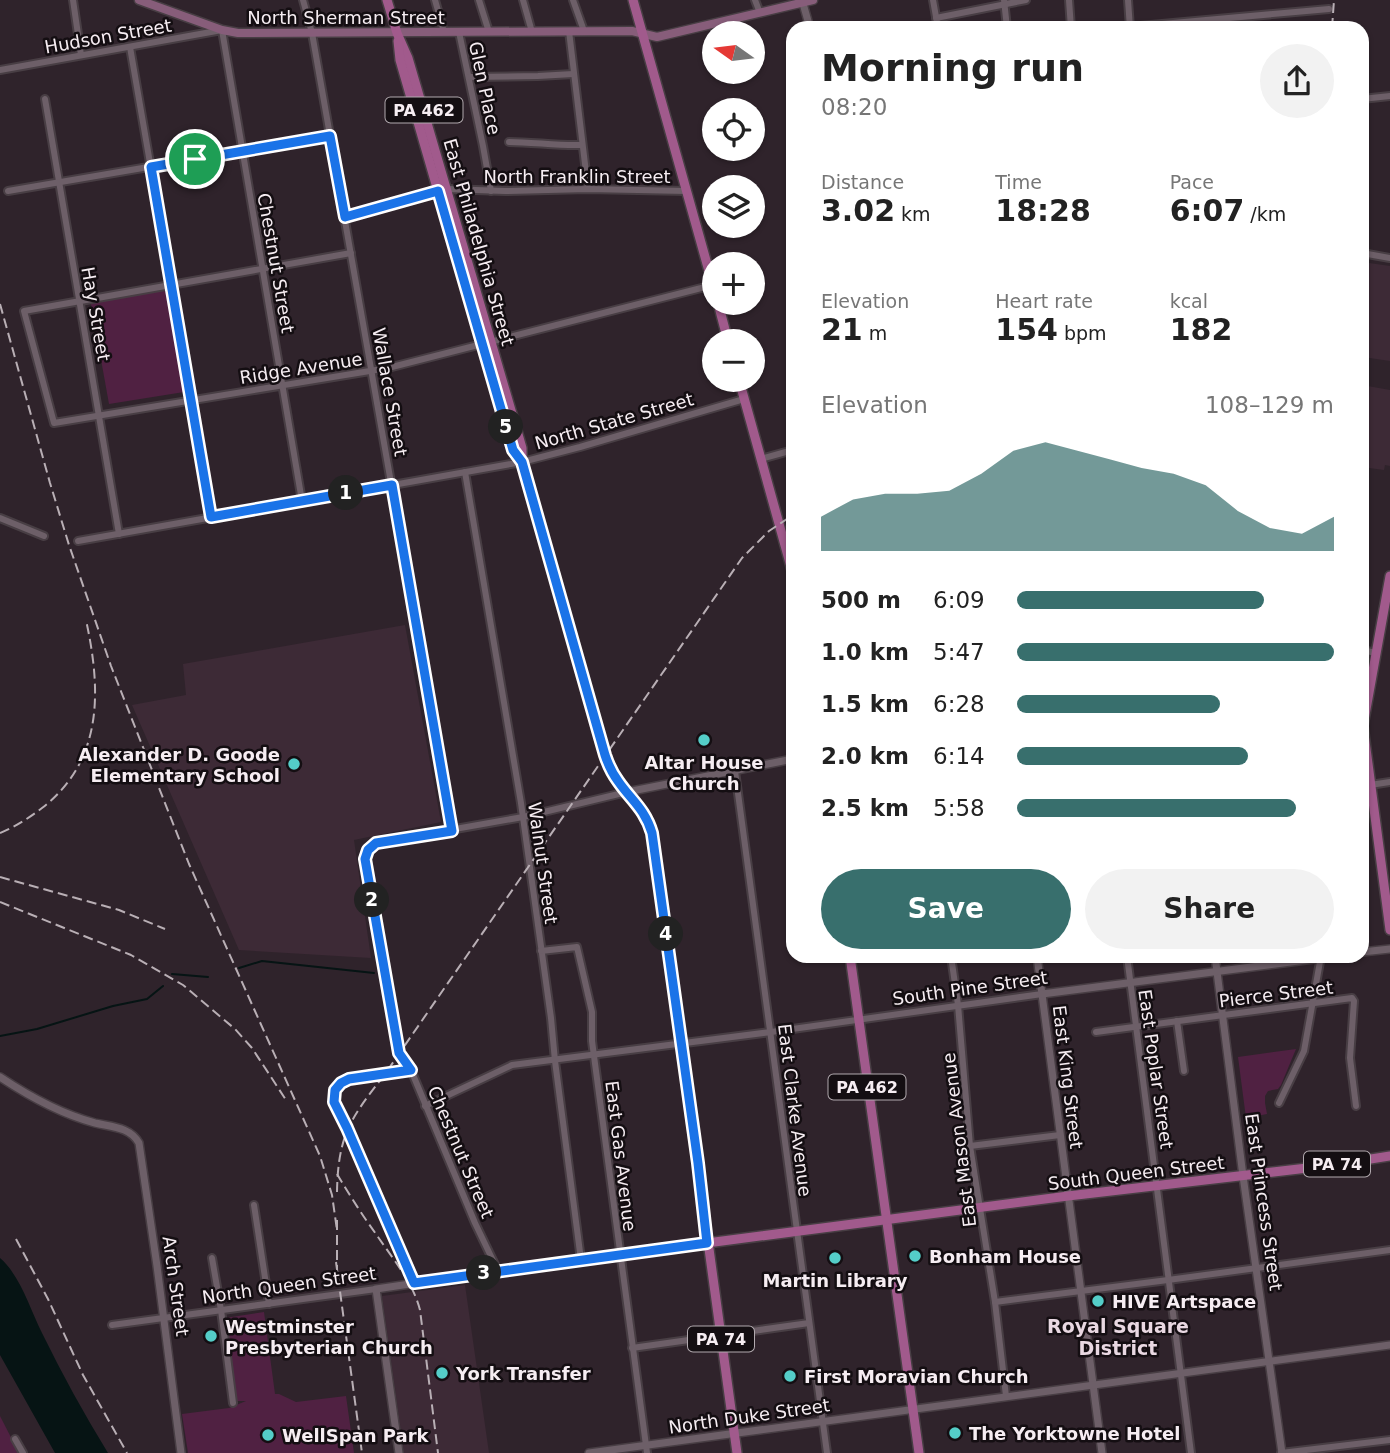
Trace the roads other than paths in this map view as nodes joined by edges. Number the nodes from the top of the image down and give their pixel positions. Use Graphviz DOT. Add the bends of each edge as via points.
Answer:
graph roads {
  1 [pos="73,0"];
  2 [pos="139,0"];
  3 [pos="303,0"];
  4 [pos="387,0"];
  5 [pos="435,0"];
  6 [pos="479,0"];
  7 [pos="523,0"];
  8 [pos="573,0"];
  9 [pos="633,0"];
  10 [pos="755,0"];
  11 [pos="813,0"];
  12 [pos="933,0"];
  13 [pos="1024,0"];
  14 [pos="1069,0"];
  15 [pos="1128,0"];
  16 [pos="803,1"];
  17 [pos="1004,2"];
  18 [pos="1329,9"];
  19 [pos="760,13"];
  20 [pos="936,18"];
  21 [pos="808,21"];
  22 [pos="937,21"];
  23 [pos="1006,21"];
  24 [pos="1070,21"];
  25 [pos="1130,21"];
  26 [pos="1196,21"];
  27 [pos="222,30"];
  28 [pos="444,32"];
  29 [pos="458,32"];
  30 [pos="489,32"];
  31 [pos="532,32"];
  32 [pos="569,32"];
  33 [pos="584,32"];
  34 [pos="312,33"];
  35 [pos="397,33"];
  36 [pos="642,34"];
  37 [pos="130,47"];
  38 [pos="81,55"];
  39 [pos="0,70"];
  40 [pos="573,74"];
  41 [pos="469,77"];
  42 [pos="1390,96"];
  43 [pos="1369,98"];
  44 [pos="45,99"];
  45 [pos="330,136"];
  46 [pos="509,142"];
  47 [pos="583,145"];
  48 [pos="242,151"];
  49 [pos="151,167"];
  50 [pos="59,182"];
  51 [pos="588,189"];
  52 [pos="443,190"];
  53 [pos="8,191"];
  54 [pos="491,191"];
  55 [pos="687,191"];
  56 [pos="345,217"];
  57 [pos="704,252"];
  58 [pos="351,253"];
  59 [pos="1369,254"];
  60 [pos="1390,258"];
  61 [pos="262,268"];
  62 [pos="171,285"];
  63 [pos="702,290"];
  64 [pos="79,301"];
  65 [pos="487,343"];
  66 [pos="372,371"];
  67 [pos="282,386"];
  68 [pos="742,392"];
  69 [pos="744,399"];
  70 [pos="191,401"];
  71 [pos="99,416"];
  72 [pos="786,452"];
  73 [pos="761,459"];
  74 [pos="522,462"];
  75 [pos="465,472"];
  76 [pos="392,485"];
  77 [pos="302,501"];
  78 [pos="211,517"];
  79 [pos="0,519"];
  80 [pos="119,534"];
  81 [pos="44,536"];
  82 [pos="78,541"];
  83 [pos="786,549"];
  84 [pos="1390,576"];
  85 [pos="1369,652"];
  86 [pos="1376,653"];
  87 [pos="1369,692"];
  88 [pos="786,760"];
  89 [pos="735,771"];
  90 [pos="1369,778"];
  91 [pos="1390,782"];
  92 [pos="1370,785"];
  93 [pos="627,792"];
  94 [pos="523,817"];
  95 [pos="452,831"];
  96 [pos="1390,930"];
  97 [pos="1390,949"];
  98 [pos="541,951"];
  99 [pos="1369,951"];
  100 [pos="851,963"];
  101 [pos="952,963"];
  102 [pos="1038,963"];
  103 [pos="1128,963"];
  104 [pos="1216,963"];
  105 [pos="1266,963"];
  106 [pos="1320,963"];
  107 [pos="1217,971"];
  108 [pos="1130,982"];
  109 [pos="1042,994"];
  110 [pos="1313,1003"];
  111 [pos="958,1004"];
  112 [pos="1223,1014"];
  113 [pos="858,1020"];
  114 [pos="1177,1021"];
  115 [pos="1136,1026"];
  116 [pos="771,1032"];
  117 [pos="1096,1032"];
  118 [pos="681,1043"];
  119 [pos="594,1055"];
  120 [pos="555,1060"];
  121 [pos="411,1070"];
  122 [pos="1184,1071"];
  123 [pos="0,1077"];
  124 [pos="1279,1103"];
  125 [pos="425,1106"];
  126 [pos="1356,1106"];
  127 [pos="1060,1135"];
  128 [pos="970,1146"];
  129 [pos="1390,1156"];
  130 [pos="1243,1176"];
  131 [pos="1157,1186"];
  132 [pos="1068,1196"];
  133 [pos="254,1205"];
  134 [pos="979,1208"];
  135 [pos="886,1219"];
  136 [pos="797,1232"];
  137 [pos="707,1243"];
  138 [pos="1390,1250"];
  139 [pos="620,1255"];
  140 [pos="212,1258"];
  141 [pos="581,1260"];
  142 [pos="1257,1267"];
  143 [pos="498,1271"];
  144 [pos="1168,1280"];
  145 [pos="414,1283"];
  146 [pos="376,1289"];
  147 [pos="1080,1290"];
  148 [pos="995,1302"];
  149 [pos="269,1304"];
  150 [pos="221,1310"];
  151 [pos="164,1318"];
  152 [pos="809,1323"];
  153 [pos="112,1325"];
  154 [pos="721,1336"];
  155 [pos="1390,1345"];
  156 [pos="632,1348"];
  157 [pos="1269,1362"];
  158 [pos="1181,1374"];
  159 [pos="1093,1384"];
  160 [pos="1006,1396"];
  161 [pos="233,1403"];
  162 [pos="913,1409"];
  163 [pos="822,1422"];
  164 [pos="735,1434"];
  165 [pos="15,1439"];
  166 [pos="1390,1440"];
  167 [pos="646,1449"];
  168 [pos="23,1453"];
  169 [pos="181,1453"];
  170 [pos="399,1453"];
  171 [pos="589,1453"];
  172 [pos="737,1453"];
  173 [pos="827,1453"];
  174 [pos="919,1453"];
  175 [pos="1102,1453"];
  176 [pos="1192,1453"];
  177 [pos="1281,1453"];
  1 -- 38 [label="street"];
  2 -- 27 [label="main road, North Sherman Street"];
  3 -- 34 [label="street, Wallace Street"];
  4 -- 35 [label="main road, East Philadelphia Street / PA 462"];
  5 -- 28 [label="street, Glen Place"];
  6 -- 30 [label="street"];
  7 -- 31 [label="street"];
  8 -- 33 [label="street"];
  9 -- 36 [label="main road"];
  10 -- 19 [label="street"];
  11 -- 16 [label="main road, North Sherman Street"];
  12 -- 20 [label="street"];
  13 -- 17 [label="street"];
  14 -- 24 [label="street"];
  15 -- 25 [label="street"];
  16 -- 19 [label="main road, North Sherman Street"];
  16 -- 21 [label="street"];
  17 -- 20 [label="street"];
  17 -- 23 [label="street"];
  18 -- 26 [label="street"];
  19 -- 36 [label="main road, North Sherman Street" via="657,37"];
  20 -- 22 [label="street"];
  27 -- 34 [label="main road, North Sherman Street"];
  27 -- 37 [label="street, Hudson Street"];
  27 -- 48 [label="street, Chestnut Street"];
  28 -- 29 [label="main road, North Sherman Street"];
  28 -- 35 [label="main road, North Sherman Street"];
  29 -- 30 [label="main road, North Sherman Street"];
  29 -- 41 [label="street, Glen Place"];
  30 -- 31 [label="main road, North Sherman Street"];
  31 -- 32 [label="main road, North Sherman Street"];
  32 -- 33 [label="main road, North Sherman Street"];
  32 -- 40 [label="street"];
  33 -- 36 [label="main road, North Sherman Street"];
  34 -- 35 [label="main road, North Sherman Street"];
  34 -- 45 [label="street, Wallace Street"];
  35 -- 52 [label="main road, East Philadelphia Street / PA 462" via="400,60"];
  36 -- 55 [label="main road"];
  37 -- 38 [label="street, Hudson Street"];
  37 -- 49 [label="street"];
  38 -- 39 [label="street, Hudson Street"];
  40 -- 41 [label="street"];
  40 -- 47 [label="street"];
  41 -- 54 [label="street, Glen Place"];
  42 -- 43 [label="street"];
  44 -- 50 [label="street, Hay Street"];
  45 -- 48 [label="street"];
  45 -- 56 [label="street, Wallace Street"];
  46 -- 47 [label="street"];
  47 -- 51 [label="street"];
  48 -- 49 [label="street"];
  48 -- 61 [label="street, Chestnut Street"];
  49 -- 50 [label="street"];
  49 -- 62 [label="street"];
  50 -- 53 [label="street"];
  50 -- 64 [label="street, Hay Street"];
  51 -- 54 [label="street, North Franklin Street"];
  51 -- 55 [label="street, North Franklin Street"];
  52 -- 54 [label="street, North Franklin Street"];
  52 -- 56 [label="street, North Franklin Street"];
  52 -- 65 [label="main road, East Philadelphia Street / PA 462"];
  55 -- 57 [label="main road"];
  56 -- 58 [label="street, Wallace Street"];
  58 -- 61 [label="street"];
  58 -- 66 [label="street, Wallace Street"];
  59 -- 60 [label="street"];
  61 -- 62 [label="street"];
  61 -- 67 [label="street, Chestnut Street"];
  62 -- 64 [label="street"];
  62 -- 70 [label="street"];
  63 -- 65 [label="street, Ridge Avenue"];
  64 -- 71 [label="street, Hay Street"];
  64 -- 71 [label="street, Ridge Avenue" via="24,311 54,423"];
  65 -- 66 [label="street, Ridge Avenue"];
  65 -- 74 [label="main road, East Philadelphia Street / PA 462" via="522,448"];
  66 -- 67 [label="street, Ridge Avenue"];
  66 -- 76 [label="street, Wallace Street"];
  67 -- 70 [label="street, Ridge Avenue"];
  67 -- 77 [label="street, Chestnut Street"];
  68 -- 69 [label="main road"];
  69 -- 73 [label="main road"];
  69 -- 74 [label="street, North State Street"];
  70 -- 71 [label="street, Ridge Avenue"];
  70 -- 78 [label="street"];
  71 -- 80 [label="street, Hay Street"];
  72 -- 73 [label="street"];
  73 -- 83 [label="main road"];
  74 -- 75 [label="street, North State Street"];
  74 -- 93 [label="main road, East Philadelphia Street / PA 462" via="605,755"];
  75 -- 76 [label="street, North State Street"];
  75 -- 94 [label="street, Walnut Street"];
  76 -- 77 [label="street, North State Street"];
  76 -- 95 [label="street, Wallace Street"];
  77 -- 78 [label="street, North State Street"];
  78 -- 80 [label="street, North State Street"];
  79 -- 81 [label="street"];
  80 -- 82 [label="street, North State Street"];
  84 -- 86 [label="main road"];
  85 -- 86 [label="street"];
  86 -- 87 [label="main road"];
  88 -- 89 [label="street"];
  89 -- 93 [label="street"];
  89 -- 116 [label="street, East Clarke Avenue"];
  90 -- 92 [label="main road"];
  91 -- 92 [label="street"];
  92 -- 96 [label="main road"];
  93 -- 94 [label="street"];
  93 -- 118 [label="main road, East Philadelphia Street / PA 462" via="652,833"];
  94 -- 95 [label="street"];
  94 -- 98 [label="street, Walnut Street"];
  95 -- 121 [label="street, Chestnut Street" via="376,843 365,859 399,1053"];
  97 -- 99 [label="street"];
  98 -- 119 [label="street, East Gas Avenue" via="577,947 592,1012"];
  98 -- 120 [label="street, Walnut Street"];
  100 -- 113 [label="main road, PA 462"];
  101 -- 111 [label="street, East Mason Avenue"];
  102 -- 109 [label="street, East King Street"];
  103 -- 108 [label="street, East Poplar Street"];
  104 -- 107 [label="street, East Princess Street"];
  105 -- 107 [label="street, South Pine Street"];
  106 -- 110 [label="street"];
  107 -- 108 [label="street, South Pine Street"];
  107 -- 112 [label="street, East Princess Street"];
  108 -- 109 [label="street, South Pine Street"];
  108 -- 115 [label="street, East Poplar Street"];
  109 -- 111 [label="street, South Pine Street"];
  109 -- 127 [label="street, East King Street"];
  110 -- 112 [label="street, Pierce Street"];
  110 -- 124 [label="street" via="1304,1051"];
  110 -- 126 [label="street, Pierce Street" via="1354,1001 1350,1058"];
  111 -- 113 [label="street, South Pine Street"];
  111 -- 128 [label="street, East Mason Avenue"];
  112 -- 114 [label="street, Pierce Street"];
  112 -- 130 [label="street, East Princess Street"];
  113 -- 116 [label="street, South Pine Street"];
  113 -- 135 [label="main road, PA 462"];
  114 -- 115 [label="street, Pierce Street"];
  114 -- 122 [label="street"];
  115 -- 117 [label="street, Pierce Street"];
  115 -- 131 [label="street, East Poplar Street"];
  116 -- 118 [label="street, South Pine Street"];
  116 -- 136 [label="street, East Clarke Avenue"];
  118 -- 119 [label="street, South Pine Street"];
  118 -- 137 [label="main road, East Philadelphia Street / PA 462"];
  119 -- 120 [label="street, South Pine Street"];
  119 -- 139 [label="street, East Gas Avenue"];
  120 -- 125 [label="street, South Pine Street" via="512,1065"];
  120 -- 141 [label="street, Walnut Street"];
  121 -- 125 [label="street, Chestnut Street"];
  121 -- 145 [label="street" via="349,1079 335,1090 334,1102"];
  123 -- 151 [label="street, Arch Street" via="67,1114 135,1136"];
  125 -- 143 [label="street, Chestnut Street"];
  127 -- 128 [label="street"];
  127 -- 132 [label="street, East King Street"];
  128 -- 134 [label="street, East Mason Avenue"];
  129 -- 130 [label="main road, South Queen Street / PA 74"];
  130 -- 131 [label="main road, South Queen Street / PA 74"];
  130 -- 142 [label="street, East Princess Street"];
  131 -- 132 [label="main road, South Queen Street / PA 74"];
  131 -- 144 [label="street, East Poplar Street"];
  132 -- 134 [label="main road, South Queen Street / PA 74"];
  132 -- 147 [label="street, East King Street"];
  133 -- 149 [label="street"];
  134 -- 135 [label="main road, South Queen Street / PA 74"];
  134 -- 148 [label="street, East Mason Avenue"];
  135 -- 136 [label="main road, North Queen Street / PA 74"];
  135 -- 162 [label="main road"];
  136 -- 137 [label="main road, North Queen Street / PA 74"];
  136 -- 152 [label="street, East Clarke Avenue"];
  137 -- 139 [label="street, North Queen Street"];
  137 -- 154 [label="main road, East Philadelphia Street / PA 74"];
  138 -- 142 [label="street"];
  139 -- 141 [label="street, North Queen Street"];
  139 -- 156 [label="street, East Gas Avenue"];
  140 -- 150 [label="street"];
  141 -- 143 [label="street, North Queen Street"];
  142 -- 144 [label="street"];
  142 -- 157 [label="street, East Princess Street"];
  143 -- 145 [label="street, North Queen Street"];
  144 -- 147 [label="street"];
  144 -- 158 [label="street, East Poplar Street"];
  145 -- 146 [label="street, North Queen Street"];
  146 -- 149 [label="street, North Queen Street"];
  146 -- 170 [label="street"];
  147 -- 148 [label="street"];
  147 -- 159 [label="street, East King Street"];
  148 -- 160 [label="street, East Mason Avenue"];
  149 -- 150 [label="street, North Queen Street"];
  150 -- 151 [label="street, North Queen Street"];
  150 -- 161 [label="street"];
  151 -- 153 [label="street, North Queen Street"];
  151 -- 169 [label="street, Arch Street"];
  152 -- 154 [label="street"];
  152 -- 163 [label="street, East Clarke Avenue"];
  154 -- 156 [label="street"];
  154 -- 164 [label="main road, East Philadelphia Street / PA 74"];
  155 -- 157 [label="street, North Duke Street"];
  156 -- 167 [label="street, East Gas Avenue"];
  157 -- 158 [label="street, North Duke Street"];
  157 -- 177 [label="street, East Princess Street"];
  158 -- 159 [label="street, North Duke Street"];
  158 -- 176 [label="street, East Poplar Street"];
  159 -- 160 [label="street, North Duke Street"];
  159 -- 175 [label="street, East King Street"];
  160 -- 162 [label="street, North Duke Street"];
  162 -- 163 [label="street, North Duke Street"];
  162 -- 174 [label="main road"];
  163 -- 164 [label="street, North Duke Street"];
  163 -- 173 [label="street, East Clarke Avenue"];
  164 -- 167 [label="street, North Duke Street"];
  164 -- 172 [label="main road, East Philadelphia Street / PA 74"];
  165 -- 168 [label="street"];
  166 -- 177 [label="street"];
  167 -- 171 [label="street, North Duke Street"];
}
